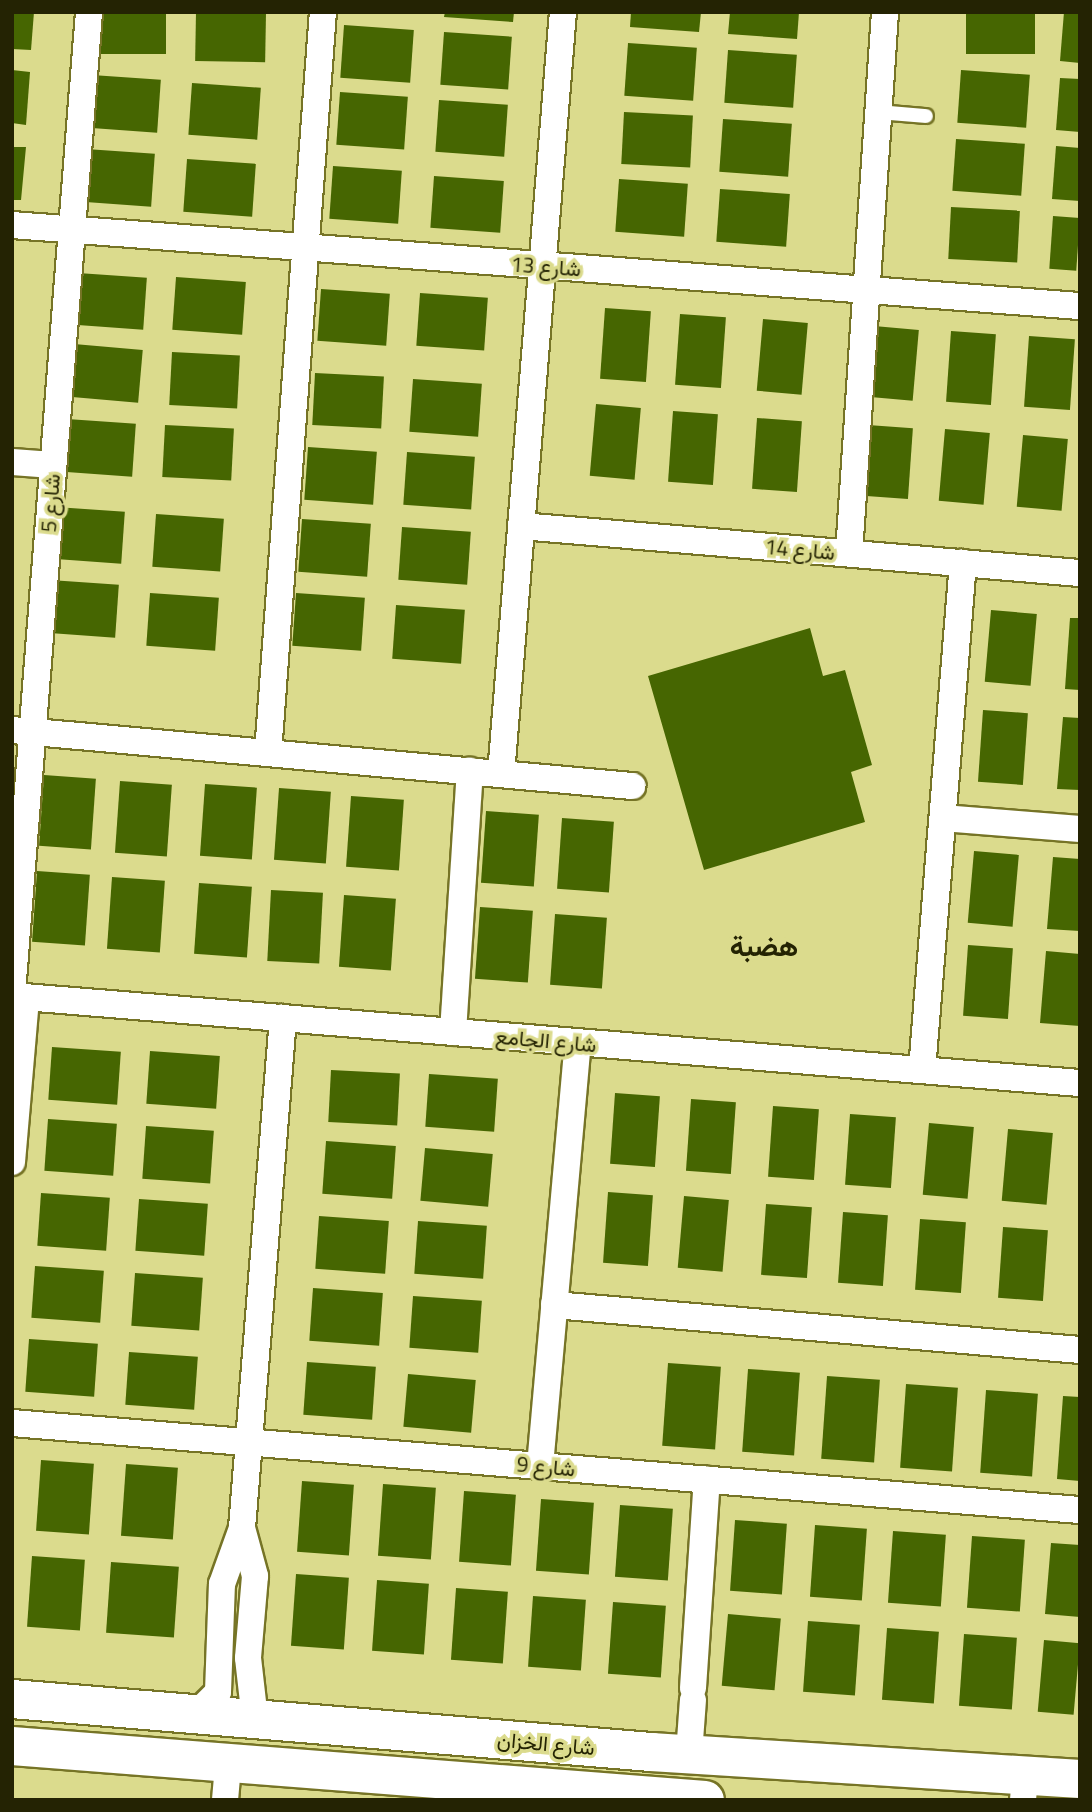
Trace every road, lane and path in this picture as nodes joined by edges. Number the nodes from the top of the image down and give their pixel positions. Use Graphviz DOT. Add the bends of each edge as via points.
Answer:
graph roads {
  1 [pos="89,12"];
  2 [pos="323,12"];
  3 [pos="563,12"];
  4 [pos="885,12"];
  5 [pos="878,112"];
  6 [pos="926,116"];
  7 [pos="12,225"];
  8 [pos="72,231"];
  9 [pos="305,248"];
  10 [pos="542,266"];
  11 [pos="867,290"];
  12 [pos="1080,306"];
  13 [pos="12,462"];
  14 [pos="53,465"];
  15 [pos="521,526"];
  16 [pos="849,553"];
  17 [pos="963,563"];
  18 [pos="1080,573"];
  19 [pos="23,731"];
  20 [pos="268,753"];
  21 [pos="470,771"];
  22 [pos="501,774"];
  23 [pos="632,786"];
  24 [pos="943,818"];
  25 [pos="1080,829"];
  26 [pos="17,996"];
  27 [pos="284,1018"];
  28 [pos="453,1032"];
  29 [pos="578,1043"];
  30 [pos="922,1070"];
  31 [pos="1080,1083"];
  32 [pos="12,1162"];
  33 [pos="554,1305"];
  34 [pos="1080,1350"];
  35 [pos="12,1423"];
  36 [pos="249,1442"];
  37 [pos="540,1466"];
  38 [pos="708,1479"];
  39 [pos="1080,1510"];
  40 [pos="242,1528"];
  41 [pos="12,1699"];
  42 [pos="195,1714"];
  43 [pos="255,1719"];
  44 [pos="12,1746"];
  45 [pos="689,1754"];
  46 [pos="1080,1779"];
  47 [pos="227,1782"];
  48 [pos="1024,1787"];
  49 [pos="515,1793"];
  50 [pos="705,1800"];
  1 -- 8 [label="street, شارع 5"];
  2 -- 9 [label="street"];
  3 -- 10 [label="street"];
  4 -- 5 [label="street"];
  5 -- 6 [label="lane"];
  5 -- 11 [label="street"];
  7 -- 8 [label="street, شارع 13"];
  8 -- 9 [label="street, شارع 13"];
  8 -- 14 [label="street, شارع 5"];
  9 -- 10 [label="street, شارع 13"];
  9 -- 20 [label="street"];
  10 -- 11 [label="street, شارع 13"];
  10 -- 15 [label="street"];
  11 -- 12 [label="street, شارع 13"];
  11 -- 16 [label="street"];
  13 -- 14 [label="street"];
  14 -- 19 [label="street, شارع 5"];
  15 -- 16 [label="street, شارع 14"];
  15 -- 22 [label="street"];
  16 -- 17 [label="street, شارع 14"];
  17 -- 18 [label="street, شارع 14"];
  17 -- 24 [label="street"];
  19 -- 20 [label="street"];
  19 -- 26 [label="street, شارع 5"];
  20 -- 21 [label="street"];
  21 -- 22 [label="street"];
  21 -- 28 [label="street"];
  22 -- 23 [label="street"];
  24 -- 25 [label="street"];
  24 -- 30 [label="street"];
  26 -- 27 [label="street, شارع الجامع"];
  26 -- 32 [label="street, شارع 5"];
  27 -- 28 [label="street, شارع الجامع"];
  27 -- 36 [label="street"];
  28 -- 29 [label="street, شارع الجامع"];
  29 -- 30 [label="street, شارع الجامع"];
  29 -- 33 [label="street"];
  30 -- 31 [label="street, شارع الجامع"];
  33 -- 34 [label="street"];
  33 -- 37 [label="street"];
  35 -- 36 [label="street, شارع 9"];
  36 -- 37 [label="street, شارع 9"];
  36 -- 40 [label="street"];
  37 -- 38 [label="street, شارع 9"];
  38 -- 39 [label="street, شارع 9"];
  38 -- 45 [label="street"];
  40 -- 42 [label="street" via="222,1584 218,1692"];
  40 -- 43 [label="street" via="255,1576 248,1658"];
  41 -- 42 [label="main road, شارع الخزان"];
  42 -- 43 [label="main road, شارع الخزان"];
  43 -- 45 [label="main road, شارع الخزان"];
  44 -- 47 [label="main road"];
  45 -- 48 [label="main road, شارع الخزان"];
  46 -- 48 [label="main road, شارع الخزان"];
  47 -- 49 [label="main road"];
  49 -- 50 [label="main road"];
}
